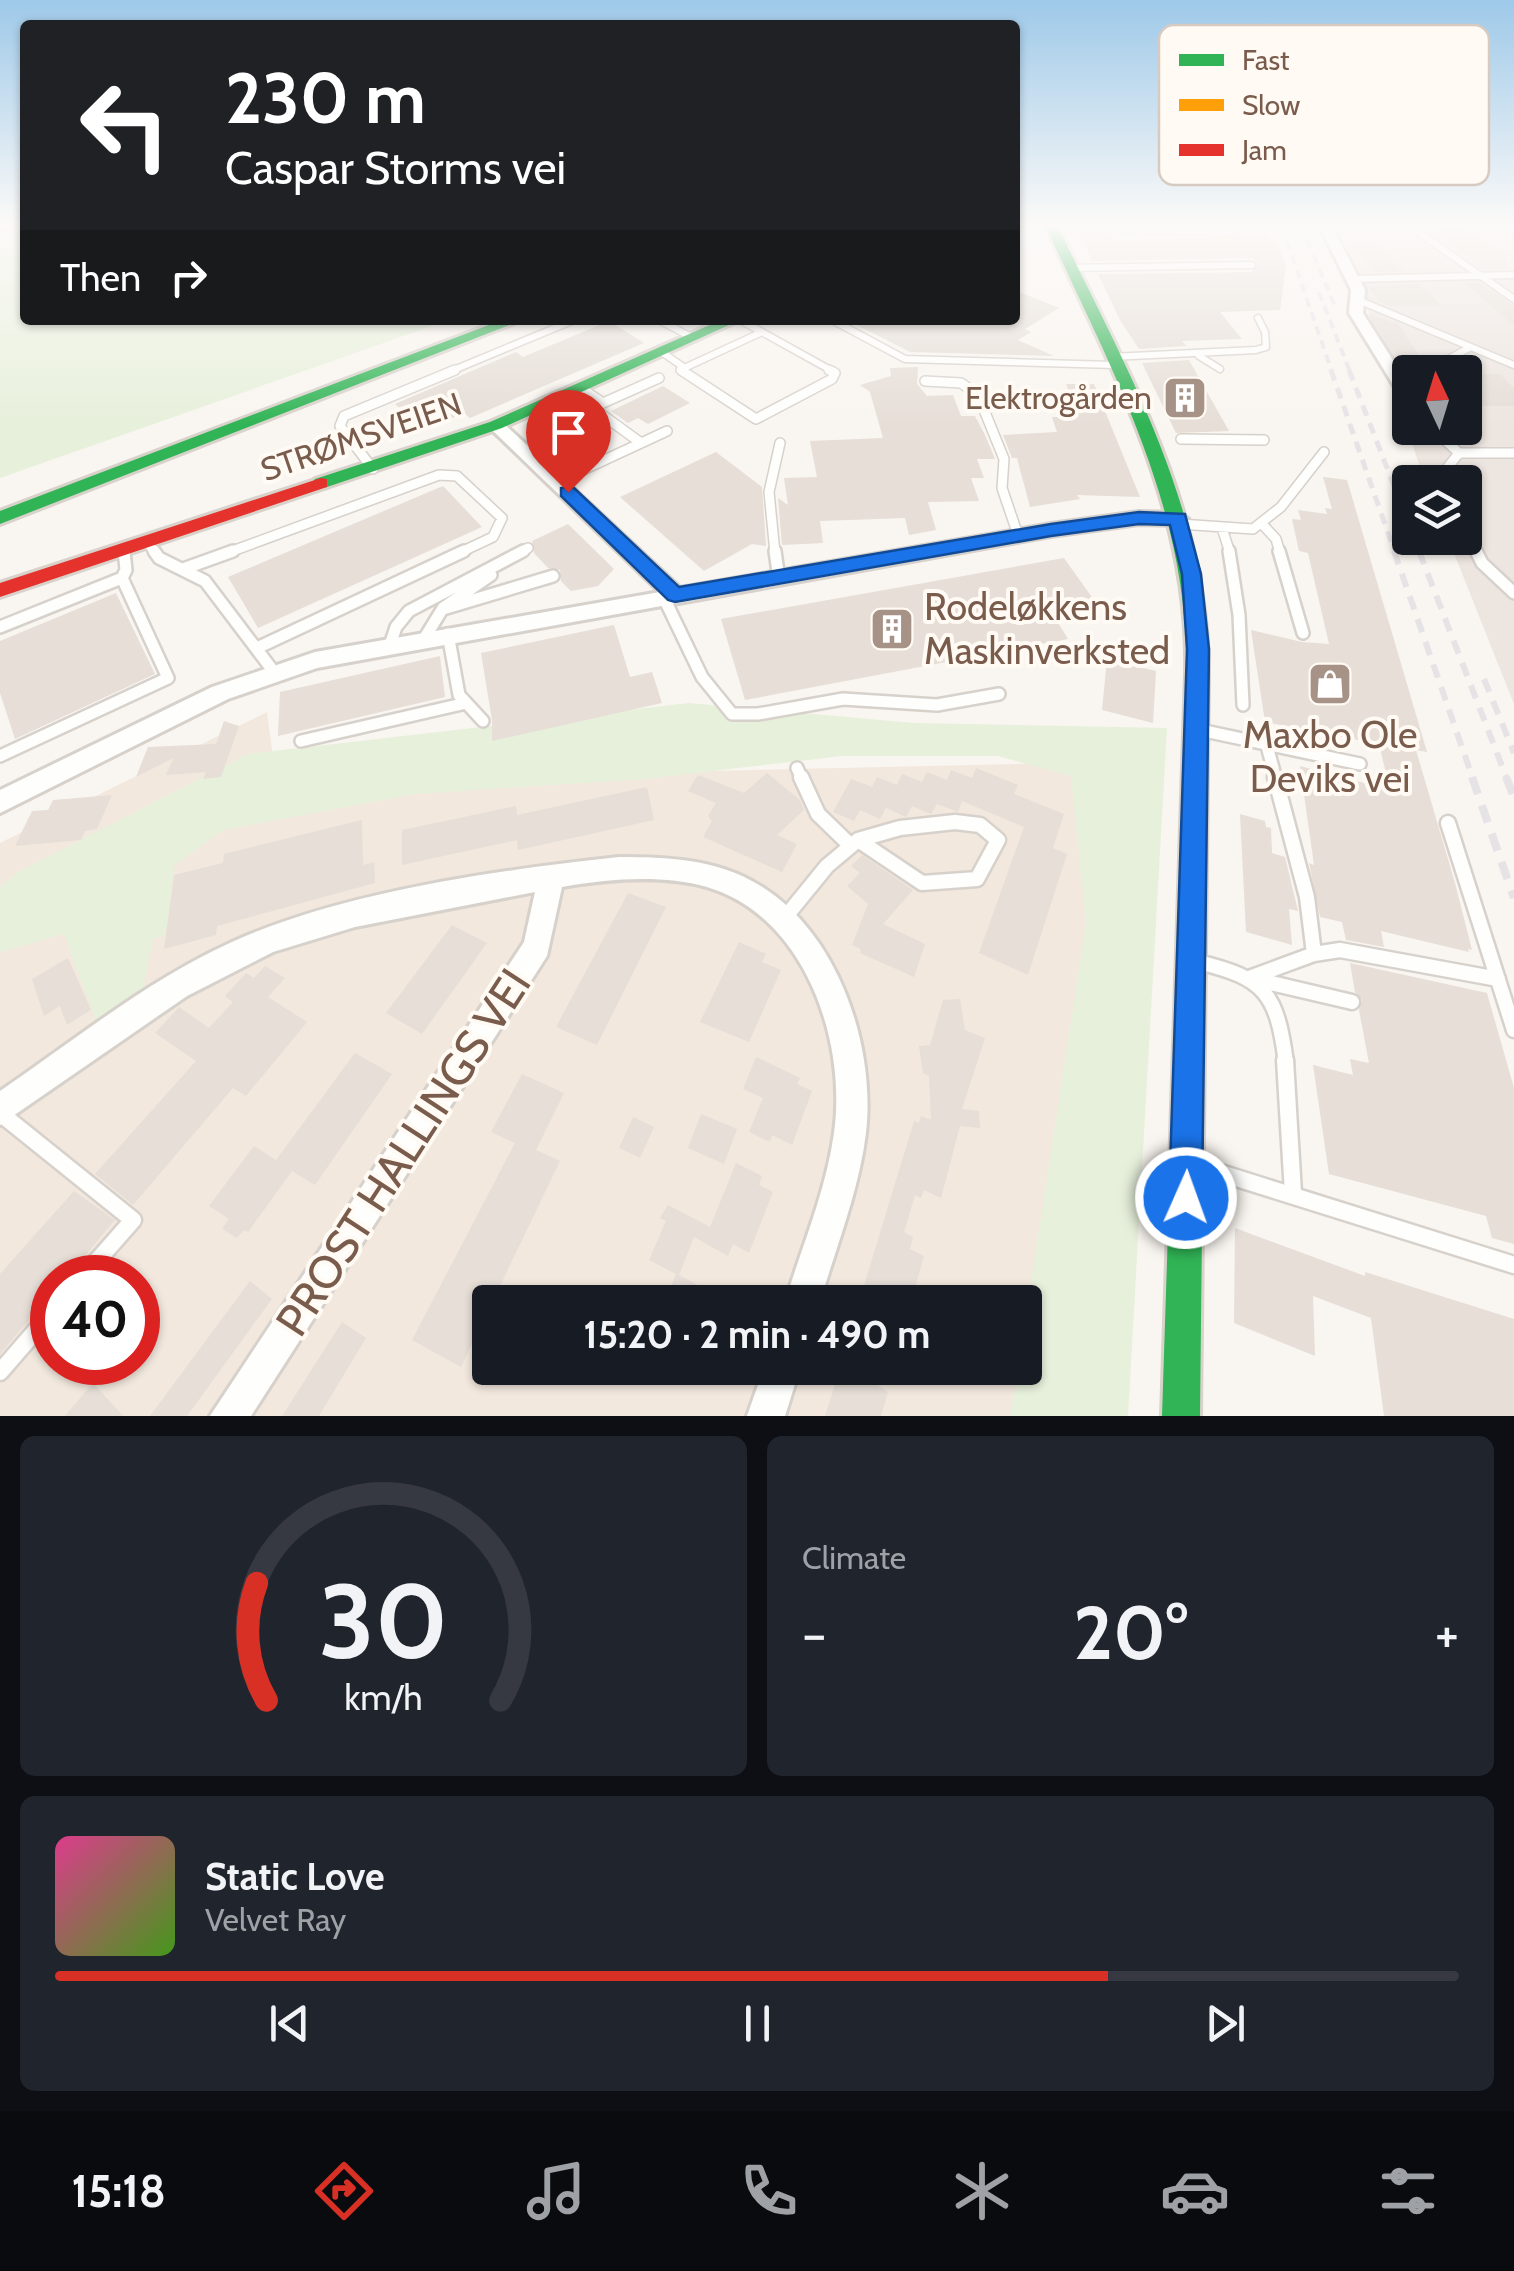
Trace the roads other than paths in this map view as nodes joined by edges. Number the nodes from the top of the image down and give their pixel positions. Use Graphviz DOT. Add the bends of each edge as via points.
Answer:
graph roads {
  1 [pos="1082,293"];
  2 [pos="1359,293"];
  3 [pos="1358,300"];
  4 [pos="1258,318"];
  5 [pos="450,325"];
  6 [pos="466,325"];
  7 [pos="500,325"];
  8 [pos="562,325"];
  9 [pos="668,325"];
  10 [pos="724,325"];
  11 [pos="747,325"];
  12 [pos="841,325"];
  13 [pos="762,332"];
  14 [pos="693,338"];
  15 [pos="407,346"];
  16 [pos="1469,348"];
  17 [pos="663,353"];
  18 [pos="1461,355"];
  19 [pos="1113,361"];
  20 [pos="1514,365"];
  21 [pos="685,368"];
  22 [pos="1392,368"];
  23 [pos="352,375"];
  24 [pos="659,378"];
  25 [pos="925,381"];
  26 [pos="582,390"];
  27 [pos="603,403"];
  28 [pos="496,426"];
  29 [pos="668,431"];
  30 [pos="1181,439"];
  31 [pos="1264,440"];
  32 [pos="641,443"];
  33 [pos="780,444"];
  34 [pos="1451,445"];
  35 [pos="1324,452"];
  36 [pos="1459,452"];
  37 [pos="1514,453"];
  38 [pos="1449,465"];
  39 [pos="373,469"];
  40 [pos="557,482"];
  41 [pos="0,499"];
  42 [pos="0,518"];
  43 [pos="1179,522"];
  44 [pos="1263,525"];
  45 [pos="1222,528"];
  46 [pos="1018,536"];
  47 [pos="148,542"];
  48 [pos="124,550"];
  49 [pos="1478,555"];
  50 [pos="183,569"];
  51 [pos="553,576"];
  52 [pos="122,578"];
  53 [pos="779,579"];
  54 [pos="0,590"];
  55 [pos="1514,593"];
  56 [pos="669,596"];
  57 [pos="439,610"];
  58 [pos="0,628"];
  59 [pos="1303,633"];
  60 [pos="448,634"];
  61 [pos="424,639"];
  62 [pos="390,645"];
  63 [pos="256,648"];
  64 [pos="274,672"];
  65 [pos="999,694"];
  66 [pos="462,704"];
  67 [pos="1242,705"];
  68 [pos="483,721"];
  69 [pos="1196,729"];
  70 [pos="301,741"];
  71 [pos="1268,746"];
  72 [pos="0,756"];
  73 [pos="1360,764"];
  74 [pos="797,768"];
  75 [pos="0,802"];
  76 [pos="1448,823"];
  77 [pos="854,843"];
  78 [pos="550,878"];
  79 [pos="782,920"];
  80 [pos="1314,954"];
  81 [pos="1194,960"];
  82 [pos="1250,978"];
  83 [pos="1498,979"];
  84 [pos="1352,1002"];
  85 [pos="1514,1030"];
  86 [pos="0,1111"];
  87 [pos="1187,1162"];
  88 [pos="1294,1193"];
  89 [pos="102,1255"];
  90 [pos="1514,1265"];
  91 [pos="807,1285"];
  92 [pos="30,1337"];
  93 [pos="0,1372"];
  94 [pos="776,1385"];
  95 [pos="1187,1414"];
  96 [pos="229,1416"];
  97 [pos="766,1416"];
  1 -- 19 [label="main road"];
  2 -- 3 [label="street"];
  3 -- 16 [label="lane"];
  3 -- 22 [label="street" via="1356,313"];
  4 -- 19 [label="lane" via="1266,347"];
  5 -- 15 [label="main road"];
  6 -- 15 [label="main road"];
  7 -- 23 [label="main road"];
  8 -- 39 [label="lane" via="344,416 340,426"];
  9 -- 14 [label="lane"];
  10 -- 14 [label="main road, STRØMSVEIEN"];
  11 -- 13 [label="lane"];
  12 -- 19 [label="lane" via="905,359"];
  13 -- 21 [label="lane"];
  13 -- 21 [label="lane" via="835,374 832,379 756,419 681,372"];
  14 -- 17 [label="main road, STRØMSVEIEN"];
  15 -- 23 [label="main road"];
  16 -- 18 [label="lane"];
  16 -- 20 [label="lane"];
  17 -- 21 [label="lane"];
  17 -- 26 [label="main road, STRØMSVEIEN"];
  19 -- 43 [label="main road"];
  23 -- 41 [label="main road"];
  23 -- 42 [label="main road"];
  24 -- 27 [label="lane"];
  25 -- 46 [label="lane" via="963,382 978,395 1004,460 1002,488"];
  26 -- 27 [label="lane"];
  26 -- 28 [label="main road, STRØMSVEIEN"];
  27 -- 32 [label="lane" via="593,408"];
  28 -- 39 [label="main road, STRØMSVEIEN"];
  28 -- 40 [label="street"];
  29 -- 32 [label="lane"];
  30 -- 31 [label="lane"];
  32 -- 40 [label="lane"];
  33 -- 53 [label="lane" via="768,482"];
  34 -- 36 [label="lane"];
  35 -- 44 [label="lane"];
  36 -- 37 [label="lane"];
  36 -- 38 [label="lane"];
  39 -- 47 [label="main road, STRØMSVEIEN"];
  40 -- 56 [label="street"];
  43 -- 45 [label="lane"];
  43 -- 46 [label="street" via="1139,518"];
  43 -- 69 [label="main road" via="1196,621"];
  44 -- 45 [label="lane"];
  44 -- 59 [label="lane" via="1276,538"];
  45 -- 67 [label="lane" via="1239,608"];
  46 -- 53 [label="street"];
  47 -- 48 [label="main road, STRØMSVEIEN"];
  47 -- 50 [label="lane" via="159,558"];
  48 -- 52 [label="lane"];
  48 -- 54 [label="main road, STRØMSVEIEN"];
  49 -- 55 [label="lane"];
  50 -- 63 [label="lane" via="205,581"];
  50 -- 63 [label="lane" via="439,475 457,476 502,518 493,537"];
  51 -- 57 [label="lane"];
  52 -- 58 [label="lane"];
  52 -- 72 [label="lane" via="166,681"];
  53 -- 56 [label="street"];
  56 -- 60 [label="street"];
  56 -- 65 [label="lane" via="677,632 711,692 732,714 844,699 937,705"];
  57 -- 61 [label="lane"];
  57 -- 62 [label="lane" via="530,552 422,602 402,619"];
  60 -- 61 [label="street"];
  60 -- 66 [label="lane"];
  61 -- 62 [label="street"];
  62 -- 64 [label="street"];
  63 -- 64 [label="lane"];
  64 -- 75 [label="street"];
  66 -- 68 [label="lane"];
  66 -- 70 [label="lane"];
  69 -- 71 [label="lane"];
  69 -- 81 [label="main road"];
  71 -- 73 [label="lane"];
  71 -- 80 [label="lane" via="1296,846"];
  74 -- 77 [label="lane" via="818,814"];
  76 -- 83 [label="lane"];
  77 -- 77 [label="lane" via="886,830 952,823 978,824 998,840 977,880 927,885"];
  77 -- 79 [label="lane"];
  78 -- 79 [label="street" via="654,866 712,874 738,883"];
  78 -- 86 [label="street" via="402,904 245,950 161,998"];
  78 -- 96 [label="street, PROST HALLINGS VEI" via="537,947"];
  79 -- 91 [label="street" via="807,949 834,1002 846,1036 852,1092 842,1175"];
  80 -- 82 [label="lane"];
  80 -- 83 [label="lane" via="1340,950"];
  81 -- 82 [label="lane"];
  81 -- 87 [label="main road"];
  82 -- 84 [label="lane"];
  82 -- 88 [label="lane" via="1278,1019"];
  83 -- 85 [label="lane"];
  86 -- 89 [label="lane" via="133,1220"];
  87 -- 88 [label="lane"];
  87 -- 95 [label="main road"];
  88 -- 90 [label="lane"];
  92 -- 93 [label="lane"];
  94 -- 97 [label="street"];
}
